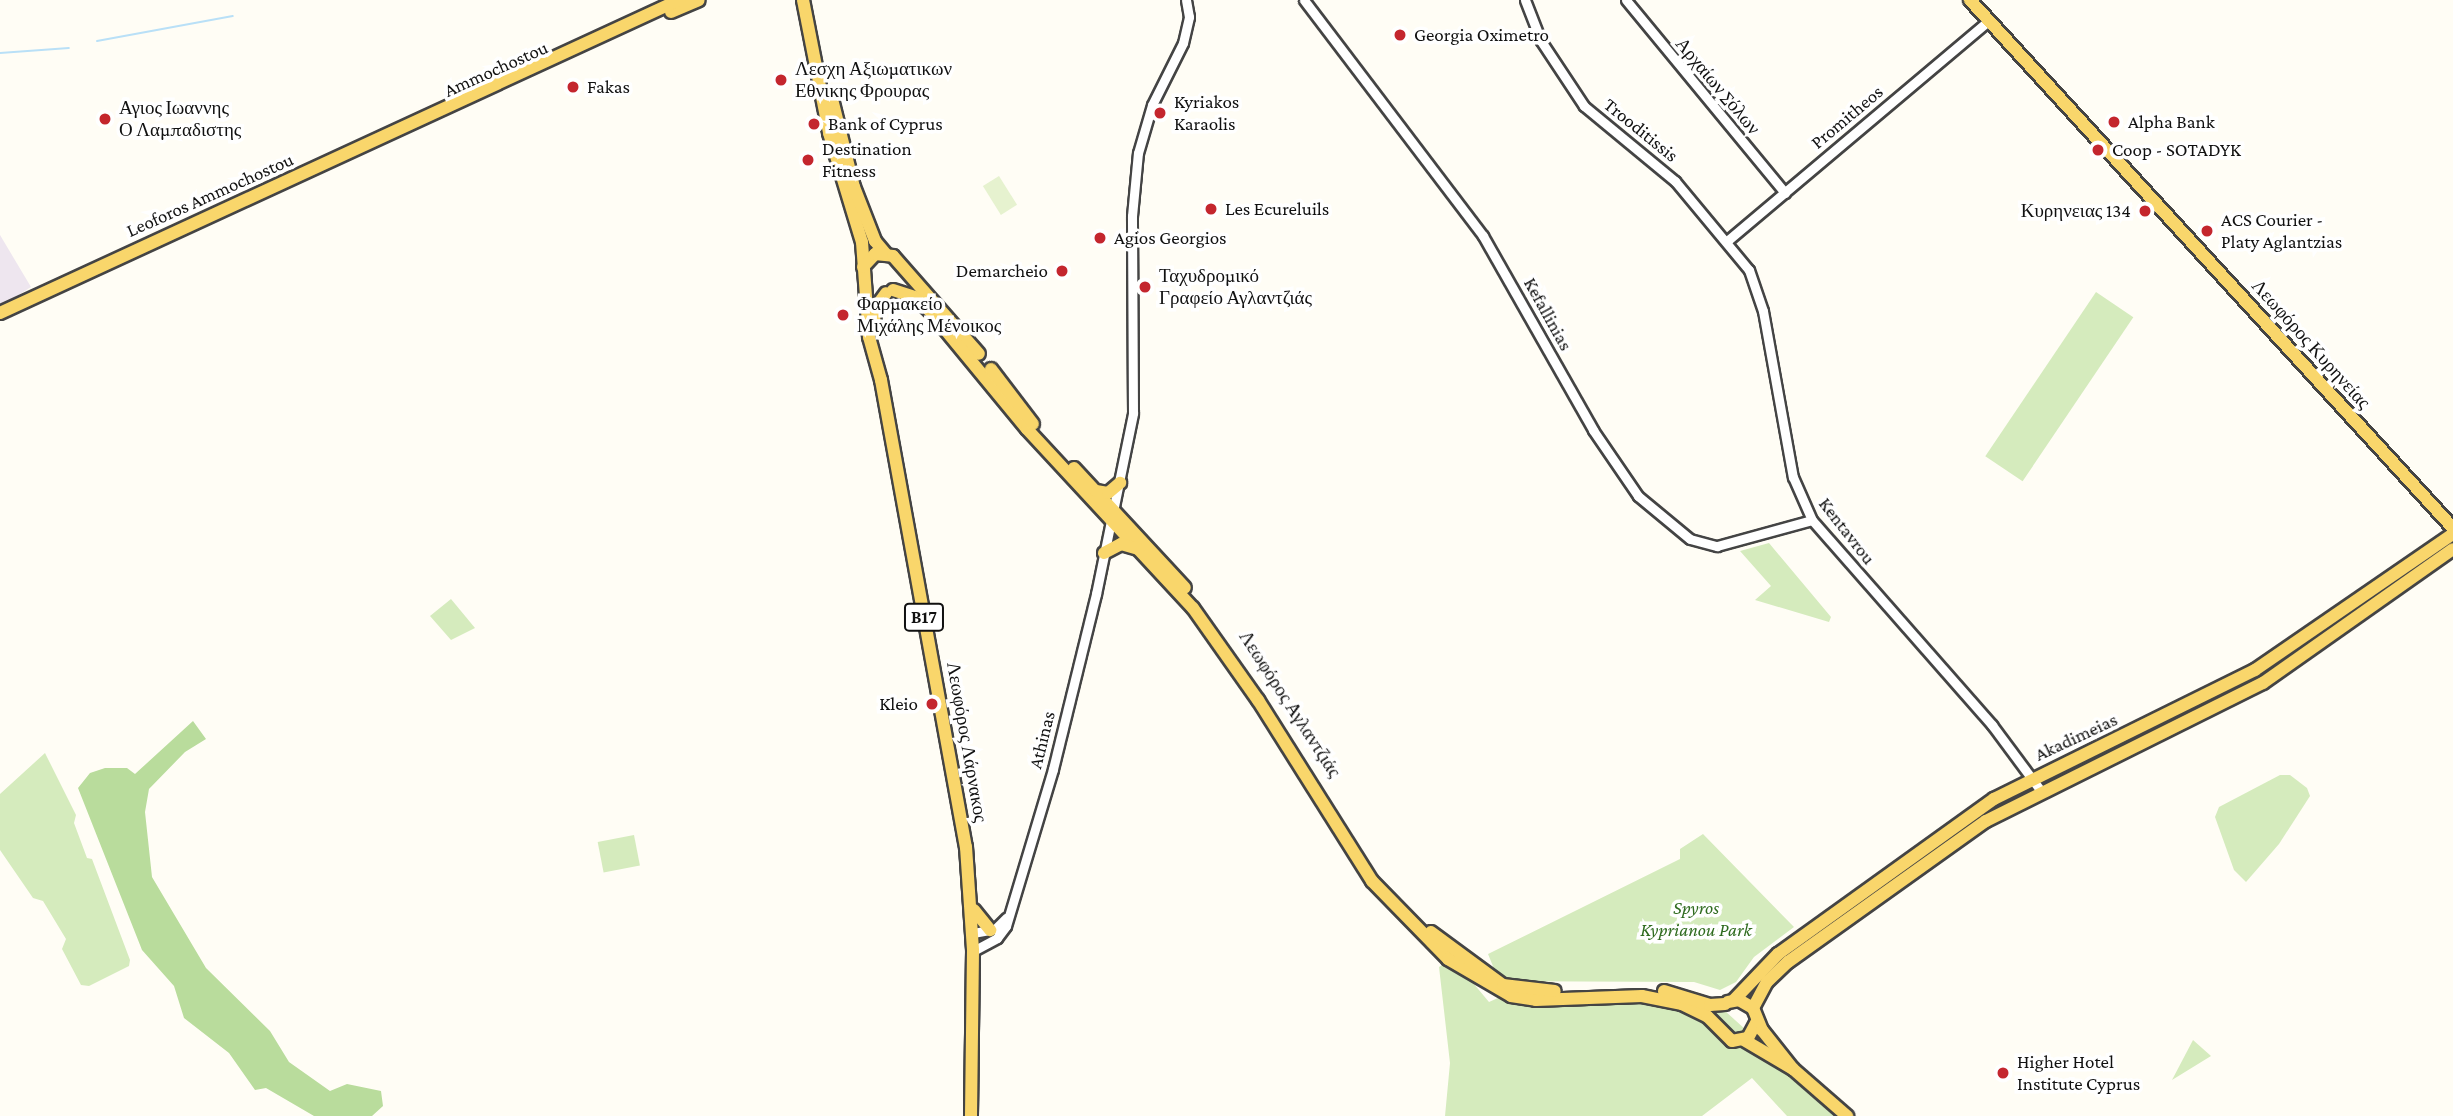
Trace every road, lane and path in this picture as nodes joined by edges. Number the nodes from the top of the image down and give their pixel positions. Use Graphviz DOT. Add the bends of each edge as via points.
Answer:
graph roads {
  1 [pos="679,0"];
  2 [pos="699,0"];
  3 [pos="803,0"];
  4 [pos="813,0"];
  5 [pos="1186,0"];
  6 [pos="1304,0"];
  7 [pos="1525,0"];
  8 [pos="1626,0"];
  9 [pos="1970,0"];
  10 [pos="1989,20"];
  11 [pos="437,114"];
  12 [pos="1785,193"];
  13 [pos="1727,241"];
  14 [pos="885,253"];
  15 [pos="901,266"];
  16 [pos="863,267"];
  17 [pos="866,285"];
  18 [pos="889,292"];
  19 [pos="0,313"];
  20 [pos="881,380"];
  21 [pos="1120,483"];
  22 [pos="1096,491"];
  23 [pos="1112,513"];
  24 [pos="1812,520"];
  25 [pos="2453,528"];
  26 [pos="2453,534"];
  27 [pos="2453,550"];
  28 [pos="1141,551"];
  29 [pos="1104,553"];
  30 [pos="2035,778"];
  31 [pos="2041,791"];
  32 [pos="971,904"];
  33 [pos="1008,916"];
  34 [pos="990,930"];
  35 [pos="973,933"];
  36 [pos="973,951"];
  37 [pos="1729,1002"];
  38 [pos="1753,1008"];
  39 [pos="1757,1021"];
  40 [pos="1717,1028"];
  41 [pos="1744,1040"];
  42 [pos="1793,1069"];
  43 [pos="971,1116"];
  44 [pos="1846,1116"];
  1 -- 11 [label="main road, Ammochostou"];
  2 -- 11 [label="main road, Ammochostou" via="474,102"];
  3 -- 16 [label="main road, Λεωφόρος Λάρνακος" via="829,133 862,242"];
  4 -- 14 [label="main road" via="843,151 873,236"];
  5 -- 21 [label="street, Athinas" via="1186,33 1152,105 1134,183 1136,385"];
  6 -- 24 [label="street, Kefallinias" via="1483,236 1608,454 1638,496 1690,539 1717,546"];
  7 -- 13 [label="street, Trooditissis" via="1553,61 1584,106 1675,181"];
  8 -- 12 [label="street, Αρχαίων Σόλων"];
  9 -- 10 [label="main road, Λεωφόρος Κυρηνείας"];
  10 -- 12 [label="street, Promitheos"];
  10 -- 25 [label="main road, Λεωφόρος Κυρηνείας"];
  11 -- 19 [label="main road, Leoforos Ammochostou"];
  12 -- 13 [label="street, Promitheos"];
  13 -- 24 [label="street, Kentavrou" via="1749,270 1760,297 1793,477"];
  14 -- 15 [label="main road"];
  14 -- 16 [label="main road" via="872,255"];
  15 -- 18 [label="main road, Λεωφόρος Λάρνακος / B17" via="902,279"];
  15 -- 22 [label="main road, Λεωφόρος Αγλαντζιάς" via="966,338 1045,438"];
  16 -- 17 [label="main road, Λεωφόρος Λάρνακος / B17"];
  17 -- 18 [label="main road"];
  17 -- 20 [label="main road, Λεωφόρος Λάρνακος / B17" via="867,325"];
  18 -- 20 [label="main road, Λεωφόρος Λάρνακος / B17" via="874,320"];
  18 -- 23 [label="main road, Λεωφόρος Αγλαντζιάς" via="910,294 929,310 1027,429"];
  20 -- 32 [label="main road, Λεωφόρος Λάρνακος / B17" via="966,847"];
  21 -- 22 [label="main road" via="1108,493"];
  21 -- 23 [label="street, Athinas"];
  22 -- 23 [label="main road, Λεωφόρος Αγλαντζιάς"];
  23 -- 28 [label="main road, Λεωφόρος Αγλαντζιάς"];
  23 -- 29 [label="street, Athinas"];
  23 -- 37 [label="main road, Λεωφόρος Αγλαντζιάς" via="1160,556 1217,629 1383,884 1460,956 1515,989 1664,991 1710,1004"];
  24 -- 30 [label="street, Kentavrou"];
  26 -- 30 [label="main road, Akadimeias" via="2255,670"];
  27 -- 31 [label="main road, Akadimeias" via="2263,682"];
  28 -- 29 [label="main road" via="1127,544"];
  28 -- 40 [label="main road, Λεωφόρος Αγλαντζιάς" via="1217,639 1372,881 1448,959 1511,996 1658,999 1703,1014"];
  29 -- 33 [label="street, Athinas" via="1053,769"];
  30 -- 31 [label="street, Kentavrou"];
  30 -- 37 [label="main road, Akadimeias" via="1967,817 1825,918 1777,954"];
  31 -- 38 [label="main road, Akadimeias" via="1964,835 1788,962 1767,982"];
  32 -- 34 [label="main road" via="982,925"];
  32 -- 35 [label="main road, Λεωφόρος Λάρνακος / B17"];
  33 -- 34 [label="street"];
  33 -- 36 [label="street, Athinas" via="1000,935"];
  34 -- 35 [label="street"];
  35 -- 36 [label="main road, Λεωφόρος Λάρνακος / B17"];
  36 -- 43 [label="main road, Λεωφόρος Λάρνακος / B17"];
  37 -- 38 [label="main road"];
  37 -- 40 [label="main road" via="1717,1013"];
  38 -- 39 [label="main road"];
  39 -- 41 [label="main road" via="1755,1031"];
  39 -- 42 [label="main road"];
  40 -- 41 [label="main road" via="1728,1040"];
  41 -- 42 [label="main road"];
  42 -- 44 [label="main road"];
}
